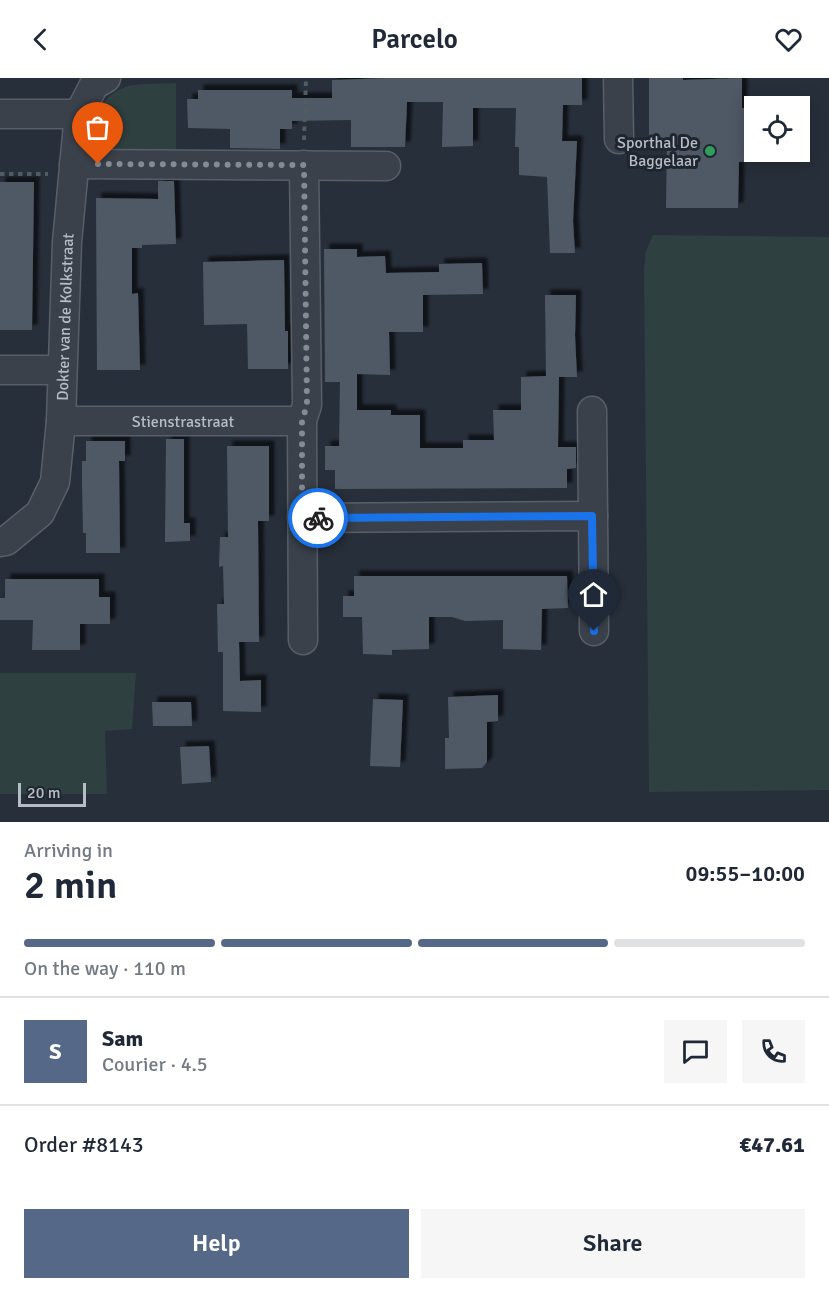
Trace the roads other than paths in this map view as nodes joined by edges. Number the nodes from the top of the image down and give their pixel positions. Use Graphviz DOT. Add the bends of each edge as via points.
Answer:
graph roads {
  1 [pos="618,78"];
  2 [pos="96,80"];
  3 [pos="0,114"];
  4 [pos="79,114"];
  5 [pos="619,139"];
  6 [pos="304,165"];
  7 [pos="386,166"];
  8 [pos="73,169"];
  9 [pos="0,370"];
  10 [pos="62,370"];
  11 [pos="592,411"];
  12 [pos="61,421"];
  13 [pos="302,421"];
  14 [pos="592,516"];
  15 [pos="302,518"];
  16 [pos="0,542"];
  17 [pos="594,631"];
  18 [pos="303,640"];
  1 -- 5 [label="street"];
  2 -- 4 [label="street, Dokter van de Kolkstraat"];
  3 -- 4 [label="street"];
  4 -- 8 [label="street, Dokter van de Kolkstraat"];
  6 -- 7 [label="street"];
  6 -- 8 [label="street"];
  6 -- 13 [label="street" via="307,405"];
  8 -- 10 [label="street, Dokter van de Kolkstraat"];
  9 -- 10 [label="street"];
  10 -- 12 [label="street, Dokter van de Kolkstraat"];
  11 -- 14 [label="street"];
  12 -- 13 [label="street, Stienstrastraat"];
  12 -- 16 [label="street, Dokter van de Kolkstraat" via="55,482 40,513"];
  13 -- 15 [label="street"];
  14 -- 15 [label="street"];
  14 -- 17 [label="street"];
  15 -- 18 [label="street"];
}
